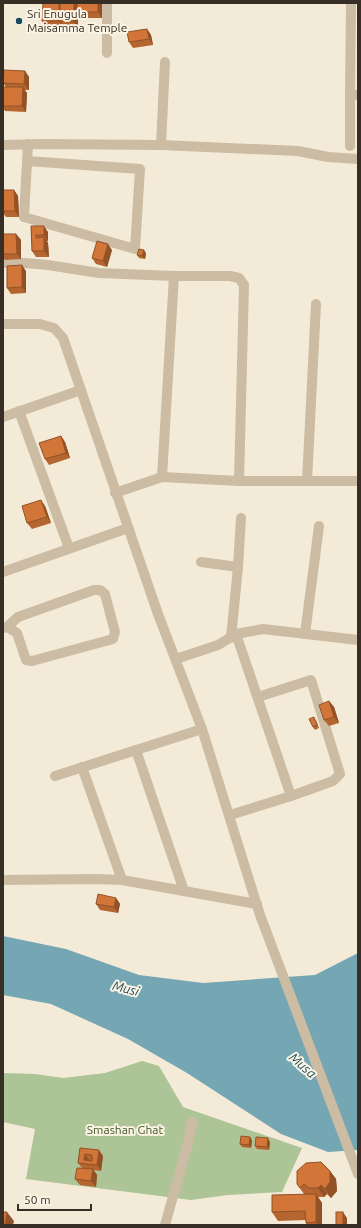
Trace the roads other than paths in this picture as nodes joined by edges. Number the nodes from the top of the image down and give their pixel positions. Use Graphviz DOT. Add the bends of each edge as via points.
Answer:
graph roads {
  1 [pos="107,3"];
  2 [pos="351,3"];
  3 [pos="107,53"];
  4 [pos="165,62"];
  5 [pos="354,95"];
  6 [pos="28,144"];
  7 [pos="3,145"];
  8 [pos="161,145"];
  9 [pos="350,146"];
  10 [pos="358,159"];
  11 [pos="28,161"];
  12 [pos="3,263"];
  13 [pos="174,276"];
  14 [pos="316,304"];
  15 [pos="3,324"];
  16 [pos="81,390"];
  17 [pos="19,411"];
  18 [pos="3,417"];
  19 [pos="162,477"];
  20 [pos="239,481"];
  21 [pos="358,481"];
  22 [pos="307,482"];
  23 [pos="116,493"];
  24 [pos="241,518"];
  25 [pos="319,526"];
  26 [pos="128,528"];
  27 [pos="69,548"];
  28 [pos="201,562"];
  29 [pos="238,567"];
  30 [pos="4,569"];
  31 [pos="5,627"];
  32 [pos="305,634"];
  33 [pos="233,636"];
  34 [pos="358,640"];
  35 [pos="176,659"];
  36 [pos="258,697"];
  37 [pos="202,729"];
  38 [pos="136,750"];
  39 [pos="82,767"];
  40 [pos="55,776"];
  41 [pos="291,796"];
  42 [pos="230,815"];
  43 [pos="3,880"];
  44 [pos="122,880"];
  45 [pos="184,892"];
  46 [pos="257,904"];
  47 [pos="192,1122"];
  48 [pos="358,1174"];
  49 [pos="166,1225"];
  1 -- 3 [label="street"];
  2 -- 5 [label="street"];
  4 -- 8 [label="street"];
  5 -- 9 [label="street"];
  6 -- 7 [label="street"];
  6 -- 8 [label="street"];
  6 -- 11 [label="street"];
  8 -- 10 [label="street" via="298,151"];
  11 -- 11 [label="street" via="24,217 135,249 140,169"];
  12 -- 13 [label="street" via="48,265 99,273"];
  13 -- 19 [label="street"];
  13 -- 20 [label="street" via="230,276 239,278 244,285"];
  14 -- 22 [label="street"];
  15 -- 16 [label="street" via="40,324 54,328 63,338"];
  16 -- 17 [label="street"];
  16 -- 23 [label="street"];
  17 -- 18 [label="street"];
  17 -- 27 [label="street"];
  19 -- 20 [label="street"];
  19 -- 23 [label="street"];
  20 -- 22 [label="street"];
  21 -- 22 [label="street"];
  23 -- 26 [label="street"];
  24 -- 29 [label="street"];
  25 -- 32 [label="street"];
  26 -- 27 [label="street"];
  26 -- 35 [label="street"];
  27 -- 30 [label="street"];
  28 -- 29 [label="street"];
  29 -- 33 [label="street"];
  31 -- 31 [label="street" via="17,633 26,660 32,661 114,639 115,632 105,594 100,590 18,617"];
  32 -- 33 [label="street" via="263,629"];
  32 -- 34 [label="street"];
  33 -- 35 [label="street" via="218,645"];
  33 -- 36 [label="street"];
  35 -- 37 [label="street"];
  36 -- 41 [label="street"];
  36 -- 41 [label="street" via="311,680 340,774 333,781"];
  37 -- 38 [label="street"];
  37 -- 42 [label="street"];
  38 -- 39 [label="street"];
  38 -- 45 [label="street"];
  39 -- 40 [label="street"];
  39 -- 44 [label="street"];
  41 -- 42 [label="street"];
  42 -- 46 [label="street"];
  43 -- 44 [label="street"];
  44 -- 45 [label="street"];
  45 -- 46 [label="street"];
  46 -- 48 [label="street"];
  47 -- 49 [label="street"];
}
